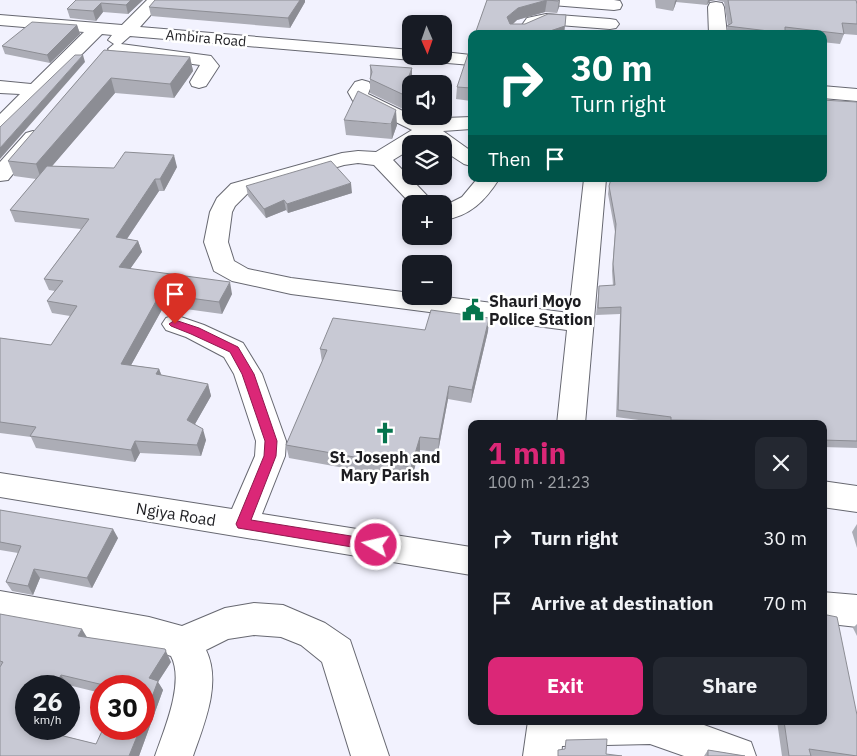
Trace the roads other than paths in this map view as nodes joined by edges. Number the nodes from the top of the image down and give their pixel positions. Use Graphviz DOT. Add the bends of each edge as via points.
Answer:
graph roads {
  1 [pos="156,0"];
  2 [pos="552,0"];
  3 [pos="614,2"];
  4 [pos="716,7"];
  5 [pos="0,20"];
  6 [pos="97,29"];
  7 [pos="610,29"];
  8 [pos="518,30"];
  9 [pos="718,30"];
  10 [pos="124,31"];
  11 [pos="402,54"];
  12 [pos="452,58"];
  13 [pos="468,60"];
  14 [pos="199,82"];
  15 [pos="362,86"];
  16 [pos="0,87"];
  17 [pos="35,90"];
  18 [pos="827,92"];
  19 [pos="857,95"];
  20 [pos="45,123"];
  21 [pos="468,123"];
  22 [pos="0,125"];
  23 [pos="427,130"];
  24 [pos="468,158"];
  25 [pos="380,159"];
  26 [pos="0,176"];
  27 [pos="485,182"];
  28 [pos="596,182"];
  29 [pos="415,195"];
  30 [pos="452,211"];
  31 [pos="581,323"];
  32 [pos="175,324"];
  33 [pos="571,420"];
  34 [pos="0,485"];
  35 [pos="827,495"];
  36 [pos="857,499"];
  37 [pos="242,524"];
  38 [pos="468,561"];
  39 [pos="0,606"];
  40 [pos="827,608"];
  41 [pos="857,611"];
  42 [pos="183,643"];
  43 [pos="545,735"];
  44 [pos="174,756"];
  45 [pos="370,756"];
  46 [pos="737,756"];
  1 -- 10 [label="street"];
  2 -- 3 [label="street"];
  3 -- 7 [label="street"];
  4 -- 9 [label="street"];
  5 -- 6 [label="street, Ambira Road" via="58,19"];
  6 -- 10 [label="street, Ambira Road"];
  6 -- 17 [label="street"];
  7 -- 8 [label="street" via="546,19"];
  10 -- 11 [label="street, Ambira Road"];
  10 -- 14 [label="street" via="106,52 205,60 210,66"];
  12 -- 13 [label="street"];
  15 -- 23 [label="street" via="358,92 360,97"];
  16 -- 17 [label="street"];
  17 -- 22 [label="street"];
  18 -- 19 [label="street"];
  20 -- 26 [label="street"];
  21 -- 23 [label="street" via="445,124"];
  23 -- 24 [label="street"];
  23 -- 25 [label="street"];
  25 -- 29 [label="street"];
  25 -- 31 [label="street" via="342,158 239,189 220,212 216,242 222,265 240,275 291,286"];
  27 -- 30 [label="street" via="463,208"];
  28 -- 31 [label="street"];
  31 -- 33 [label="street"];
  32 -- 37 [label="street" via="234,350 248,374 271,441 270,456"];
  34 -- 37 [label="street, Ngiya Road"];
  35 -- 36 [label="street"];
  37 -- 38 [label="street, Ngiya Road"];
  39 -- 42 [label="street" via="149,633"];
  40 -- 41 [label="street"];
  42 -- 44 [label="street" via="194,663 191,707"];
  42 -- 45 [label="street" via="225,624 254,619 283,621 313,634 337,652"];
  43 -- 46 [label="street" via="650,725"];
}
